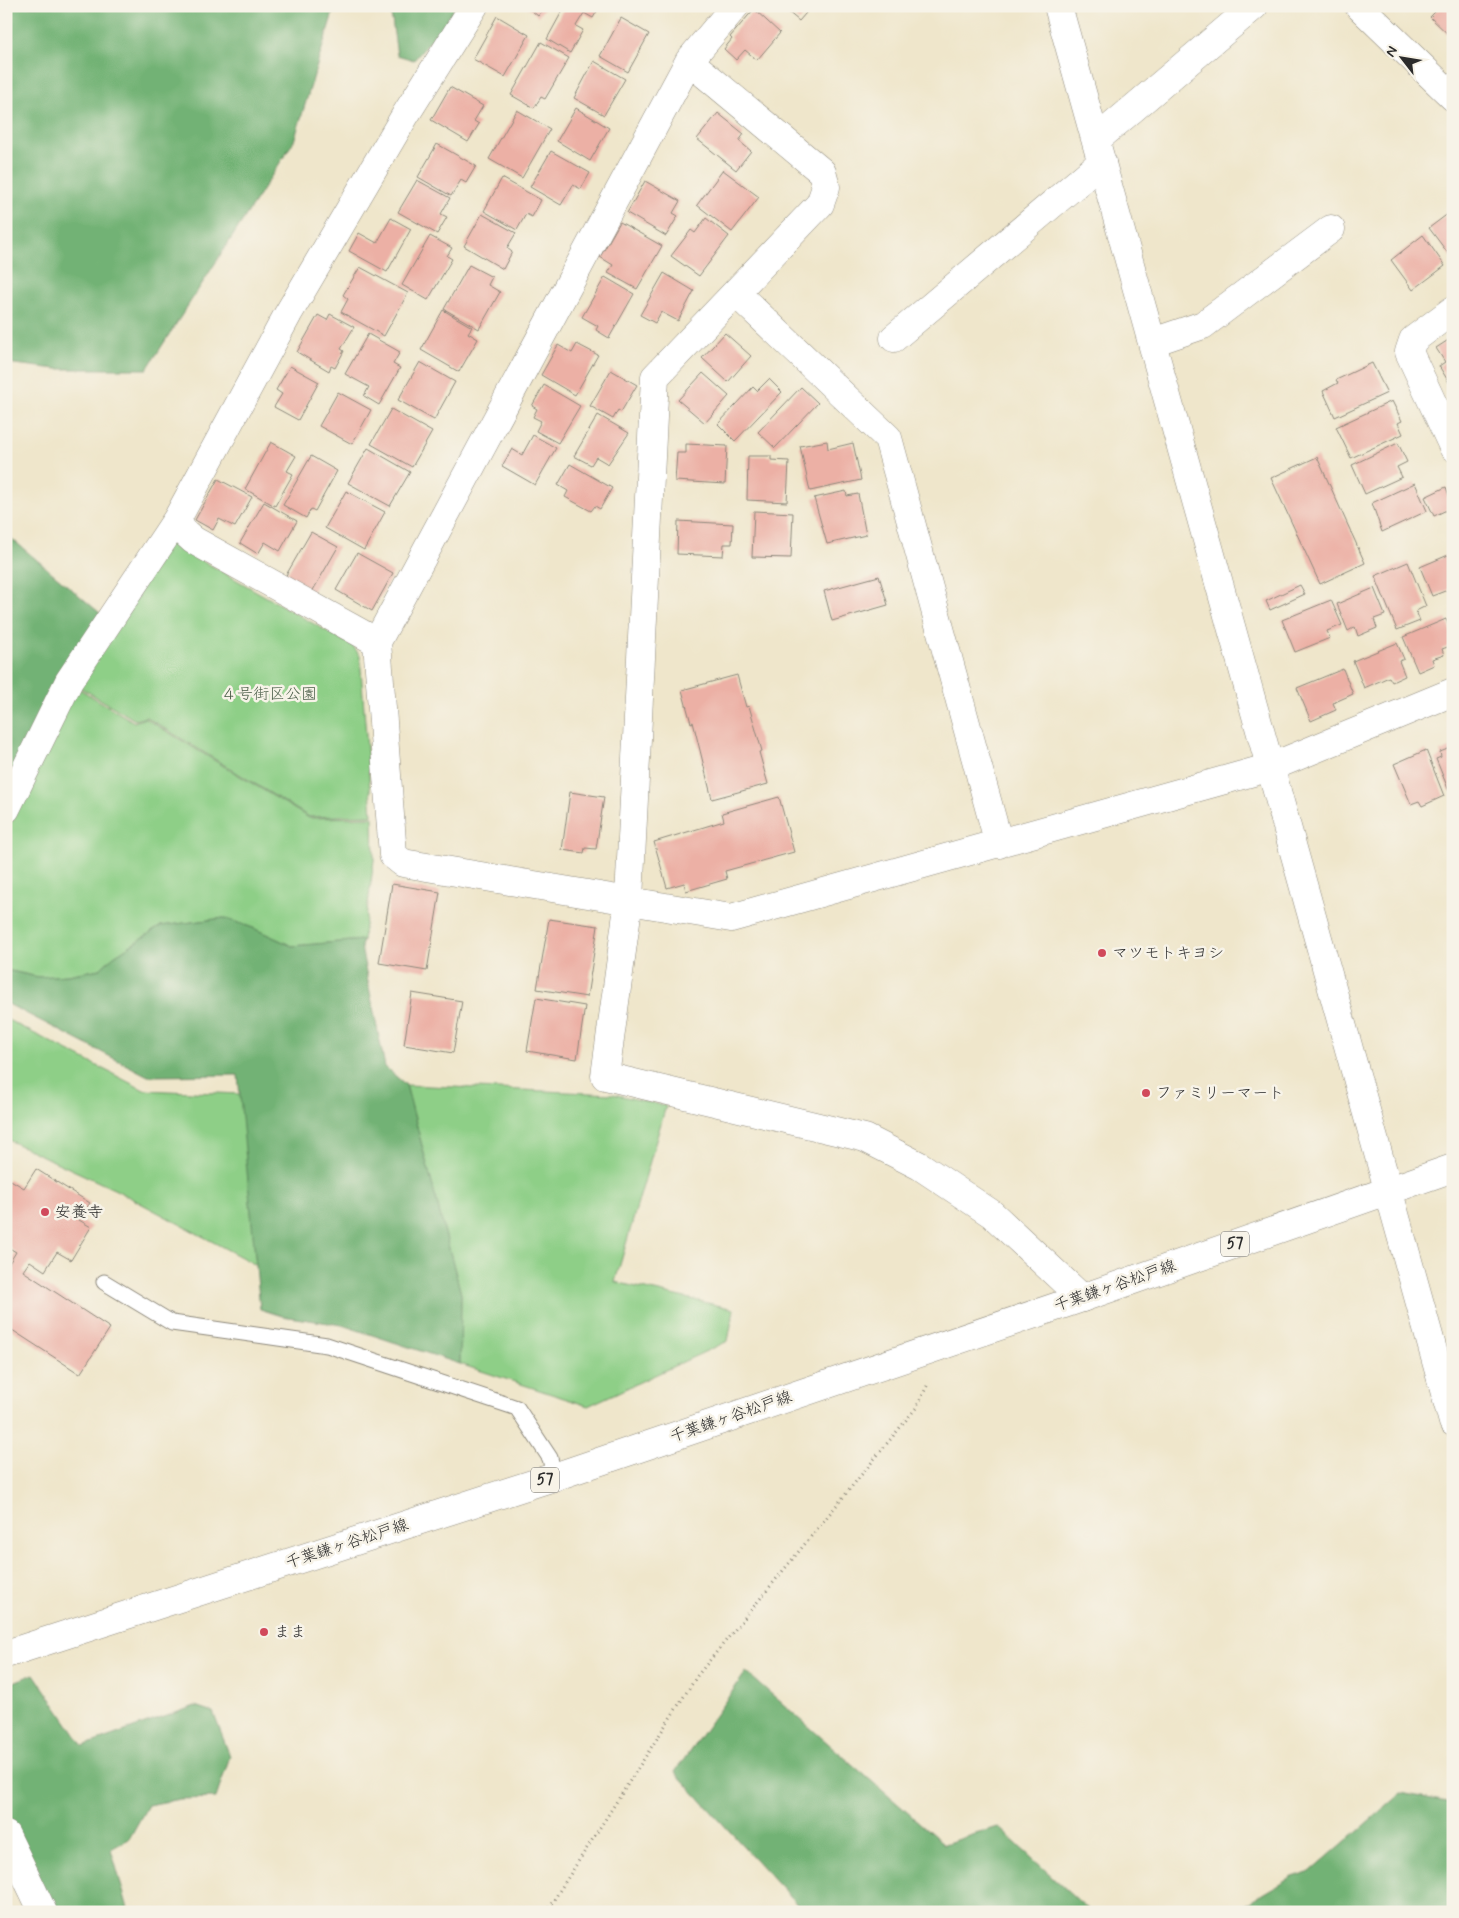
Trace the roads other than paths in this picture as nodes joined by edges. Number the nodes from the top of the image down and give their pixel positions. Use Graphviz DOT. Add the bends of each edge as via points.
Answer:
graph roads {
  1 [pos="474,6"];
  2 [pos="735,6"];
  3 [pos="1058,6"];
  4 [pos="1254,6"];
  5 [pos="1360,6"];
  6 [pos="689,61"];
  7 [pos="1453,97"];
  8 [pos="1099,151"];
  9 [pos="1331,229"];
  10 [pos="736,293"];
  11 [pos="1453,310"];
  12 [pos="894,338"];
  13 [pos="1153,342"];
  14 [pos="1453,447"];
  15 [pos="177,519"];
  16 [pos="377,642"];
  17 [pos="1453,692"];
  18 [pos="1272,767"];
  19 [pos="6,809"];
  20 [pos="999,844"];
  21 [pos="629,900"];
  22 [pos="1453,1168"];
  23 [pos="1389,1190"];
  24 [pos="104,1282"];
  25 [pos="1082,1298"];
  26 [pos="1453,1422"];
  27 [pos="554,1477"];
  28 [pos="6,1654"];
  29 [pos="6,1835"];
  30 [pos="43,1912"];
  1 -- 15 [label="street" via="288,314"];
  2 -- 6 [label="street"];
  3 -- 8 [label="street"];
  4 -- 8 [label="street"];
  5 -- 7 [label="street"];
  6 -- 10 [label="street" via="822,172 826,187 820,204"];
  6 -- 16 [label="street"];
  8 -- 12 [label="street"];
  8 -- 13 [label="street"];
  9 -- 13 [label="street" via="1202,325"];
  10 -- 20 [label="street" via="888,438"];
  10 -- 21 [label="street" via="654,377"];
  11 -- 14 [label="street" via="1413,340 1409,352"];
  13 -- 18 [label="street"];
  15 -- 16 [label="street" via="182,530 193,540"];
  15 -- 19 [label="street" via="69,681"];
  16 -- 21 [label="street" via="394,855 403,863"];
  17 -- 18 [label="street"];
  18 -- 20 [label="street"];
  18 -- 23 [label="street"];
  20 -- 21 [label="street" via="731,918"];
  21 -- 25 [label="street" via="605,1076 864,1138 920,1166 992,1214"];
  22 -- 23 [label="street, 千葉鎌ヶ谷松戸線 / 57"];
  23 -- 25 [label="street, 千葉鎌ヶ谷松戸線 / 57"];
  23 -- 26 [label="street"];
  24 -- 27 [label="lane" via="172,1323 328,1344 517,1408 550,1458"];
  25 -- 27 [label="street, 千葉鎌ヶ谷松戸線 / 57"];
  27 -- 28 [label="street, 千葉鎌ヶ谷松戸線 / 57"];
  29 -- 30 [label="street"];
}
